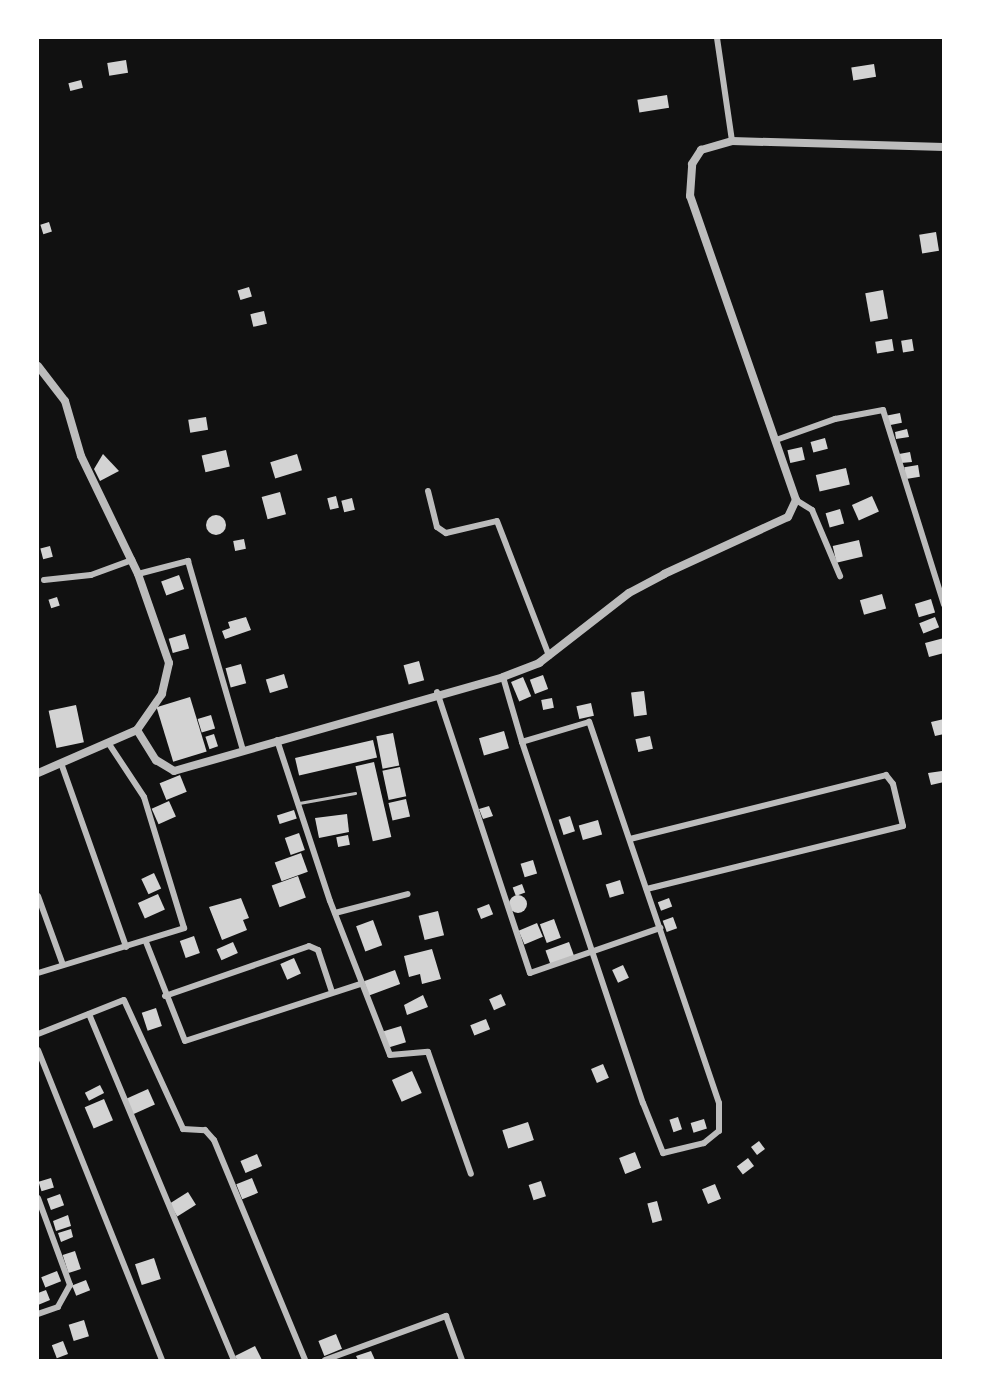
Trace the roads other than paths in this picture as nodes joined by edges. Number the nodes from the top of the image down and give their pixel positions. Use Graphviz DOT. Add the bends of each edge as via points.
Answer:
graph roads {
  1 [pos="717,38"];
  2 [pos="732,141"];
  3 [pos="944,147"];
  4 [pos="38,366"];
  5 [pos="776,440"];
  6 [pos="428,491"];
  7 [pos="796,500"];
  8 [pos="132,560"];
  9 [pos="138,574"];
  10 [pos="840,576"];
  11 [pos="44,580"];
  12 [pos="944,605"];
  13 [pos="549,656"];
  14 [pos="503,677"];
  15 [pos="437,692"];
  16 [pos="137,730"];
  17 [pos="277,739"];
  18 [pos="522,742"];
  19 [pos="110,744"];
  20 [pos="242,747"];
  21 [pos="61,763"];
  22 [pos="38,773"];
  23 [pos="355,793"];
  24 [pos="299,803"];
  25 [pos="630,839"];
  26 [pos="647,889"];
  27 [pos="408,894"];
  28 [pos="38,896"];
  29 [pos="335,913"];
  30 [pos="660,928"];
  31 [pos="146,942"];
  32 [pos="126,947"];
  33 [pos="594,952"];
  34 [pos="63,965"];
  35 [pos="38,973"];
  36 [pos="360,984"];
  37 [pos="332,992"];
  38 [pos="165,996"];
  39 [pos="89,1014"];
  40 [pos="38,1034"];
  41 [pos="38,1050"];
  42 [pos="471,1174"];
  43 [pos="38,1198"];
  44 [pos="38,1314"];
  45 [pos="162,1360"];
  46 [pos="234,1360"];
  47 [pos="305,1360"];
  48 [pos="325,1360"];
  49 [pos="460,1360"];
  1 -- 2 [label="street"];
  2 -- 3 [label="street"];
  2 -- 5 [label="street" via="701,150 689,178 690,196"];
  4 -- 8 [label="street" via="65,401 81,456"];
  5 -- 7 [label="street"];
  5 -- 12 [label="street" via="835,419 883,410"];
  6 -- 13 [label="street" via="437,527 446,533 497,521"];
  7 -- 10 [label="street" via="812,510"];
  7 -- 13 [label="street" via="788,517 629,593"];
  8 -- 9 [label="street"];
  8 -- 11 [label="street" via="91,575"];
  9 -- 16 [label="street" via="169,663 162,693"];
  9 -- 20 [label="street" via="189,561"];
  13 -- 14 [label="street"];
  14 -- 15 [label="street"];
  14 -- 18 [label="street"];
  15 -- 17 [label="street"];
  15 -- 33 [label="street" via="530,973"];
  16 -- 19 [label="street"];
  16 -- 20 [label="street" via="166,770"];
  17 -- 20 [label="street"];
  17 -- 24 [label="street"];
  18 -- 25 [label="street" via="589,722"];
  18 -- 33 [label="street"];
  19 -- 21 [label="street"];
  19 -- 31 [label="street" via="144,797 185,918 177,934"];
  21 -- 22 [label="street"];
  21 -- 32 [label="street"];
  23 -- 24 [label="lane"];
  24 -- 29 [label="street"];
  25 -- 26 [label="street"];
  25 -- 26 [label="street" via="886,775 892,784 903,826"];
  26 -- 30 [label="street"];
  27 -- 29 [label="street"];
  28 -- 34 [label="street"];
  29 -- 36 [label="street"];
  30 -- 33 [label="street"];
  30 -- 33 [label="street" via="719,1103 718,1131 704,1143 663,1153"];
  31 -- 32 [label="street"];
  31 -- 38 [label="street"];
  32 -- 34 [label="street"];
  34 -- 35 [label="street"];
  36 -- 37 [label="street"];
  36 -- 42 [label="street" via="390,1055 428,1052"];
  37 -- 38 [label="street" via="195,1041 180,1035"];
  37 -- 38 [label="street" via="318,950 309,946"];
  39 -- 40 [label="street"];
  39 -- 46 [label="street"];
  39 -- 47 [label="street" via="124,1000 183,1129 205,1130 214,1140"];
  41 -- 45 [label="street"];
  43 -- 44 [label="street" via="70,1285 58,1307"];
  48 -- 49 [label="street" via="446,1316"];
}
